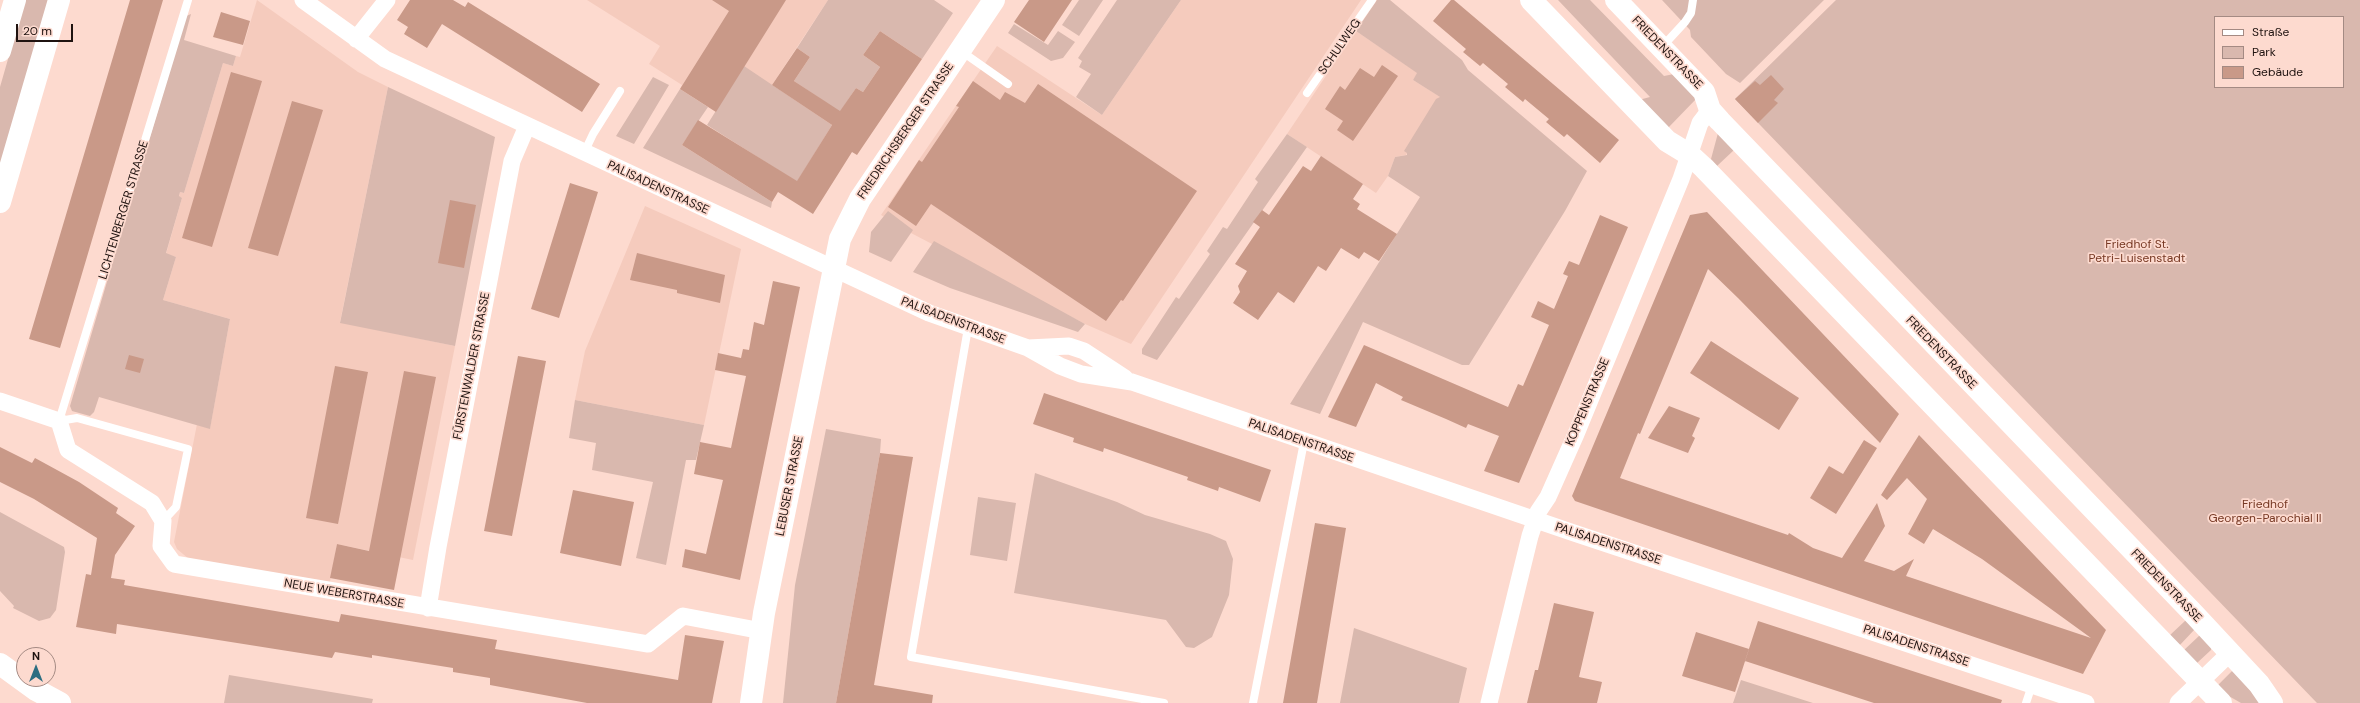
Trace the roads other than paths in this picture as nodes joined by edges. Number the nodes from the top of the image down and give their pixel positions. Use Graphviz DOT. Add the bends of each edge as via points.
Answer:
graph roads {
  1 [pos="15,0"];
  2 [pos="59,0"];
  3 [pos="188,0"];
  4 [pos="303,0"];
  5 [pos="387,0"];
  6 [pos="994,0"];
  7 [pos="1372,0"];
  8 [pos="1531,0"];
  9 [pos="1616,0"];
  10 [pos="1693,0"];
  11 [pos="356,39"];
  12 [pos="1662,48"];
  13 [pos="960,50"];
  14 [pos="0,51"];
  15 [pos="1008,84"];
  16 [pos="620,91"];
  17 [pos="1307,93"];
  18 [pos="1710,110"];
  19 [pos="527,126"];
  20 [pos="584,153"];
  21 [pos="1690,155"];
  22 [pos="0,202"];
  23 [pos="833,269"];
  24 [pos="968,328"];
  25 [pos="0,401"];
  26 [pos="60,420"];
  27 [pos="1304,442"];
  28 [pos="1536,520"];
  29 [pos="163,521"];
  30 [pos="428,608"];
  31 [pos="762,631"];
  32 [pos="2230,653"];
  33 [pos="0,664"];
  34 [pos="2201,682"];
  35 [pos="2032,685"];
  36 [pos="60,703"];
  37 [pos="751,703"];
  38 [pos="1164,703"];
  39 [pos="1253,703"];
  40 [pos="1489,703"];
  41 [pos="2026,703"];
  42 [pos="2086,703"];
  43 [pos="2178,703"];
  44 [pos="2221,703"];
  45 [pos="2272,703"];
  1 -- 14 [label="street"];
  2 -- 22 [label="street"];
  3 -- 26 [label="lane, LICHTENBERGER STRASSE"];
  4 -- 11 [label="street, PALISADENSTRASSE"];
  5 -- 11 [label="street"];
  6 -- 13 [label="street, FRIEDRICHSBERGER STRASSE"];
  7 -- 17 [label="lane, SCHULWEG"];
  8 -- 21 [label="street" via="1667,141"];
  9 -- 12 [label="street, FRIEDENSTRASSE"];
  10 -- 12 [label="lane" via="1691,13"];
  11 -- 19 [label="street, PALISADENSTRASSE" via="385,59"];
  12 -- 18 [label="street, FRIEDENSTRASSE" via="1704,92"];
  13 -- 15 [label="lane"];
  13 -- 23 [label="street, FRIEDRICHSBERGER STRASSE" via="860,199 840,239"];
  16 -- 20 [label="lane"];
  18 -- 21 [label="street, KOPPENSTRASSE" via="1700,123"];
  18 -- 32 [label="street, FRIEDENSTRASSE"];
  19 -- 20 [label="street, PALISADENSTRASSE"];
  19 -- 30 [label="street, FÜRSTENWALDER STRASSE" via="512,161"];
  20 -- 23 [label="street, PALISADENSTRASSE"];
  21 -- 28 [label="street, KOPPENSTRASSE" via="1576,434"];
  21 -- 34 [label="street"];
  23 -- 24 [label="street, PALISADENSTRASSE"];
  23 -- 31 [label="street, LEBUSER STRASSE"];
  24 -- 27 [label="street, PALISADENSTRASSE" via="1028,348 1060,366 1081,374 1132,382"];
  24 -- 38 [label="lane" via="911,658"];
  25 -- 26 [label="street"];
  26 -- 29 [label="street" via="68,450 152,503"];
  26 -- 29 [label="lane" via="77,418 188,449 176,507"];
  27 -- 28 [label="street, PALISADENSTRASSE"];
  27 -- 39 [label="lane"];
  28 -- 35 [label="street, PALISADENSTRASSE"];
  28 -- 40 [label="street, KOPPENSTRASSE"];
  29 -- 30 [label="street, NEUE WEBERSTRASSE" via="161,546 174,564"];
  30 -- 31 [label="street, NEUE WEBERSTRASSE" via="648,644 683,616"];
  31 -- 37 [label="street, LEBUSER STRASSE"];
  32 -- 34 [label="street"];
  32 -- 45 [label="street, FRIEDENSTRASSE" via="2259,684"];
  33 -- 36 [label="street" via="36,690"];
  34 -- 43 [label="street"];
  34 -- 44 [label="street"];
  35 -- 41 [label="lane"];
  35 -- 42 [label="street, PALISADENSTRASSE"];
}
